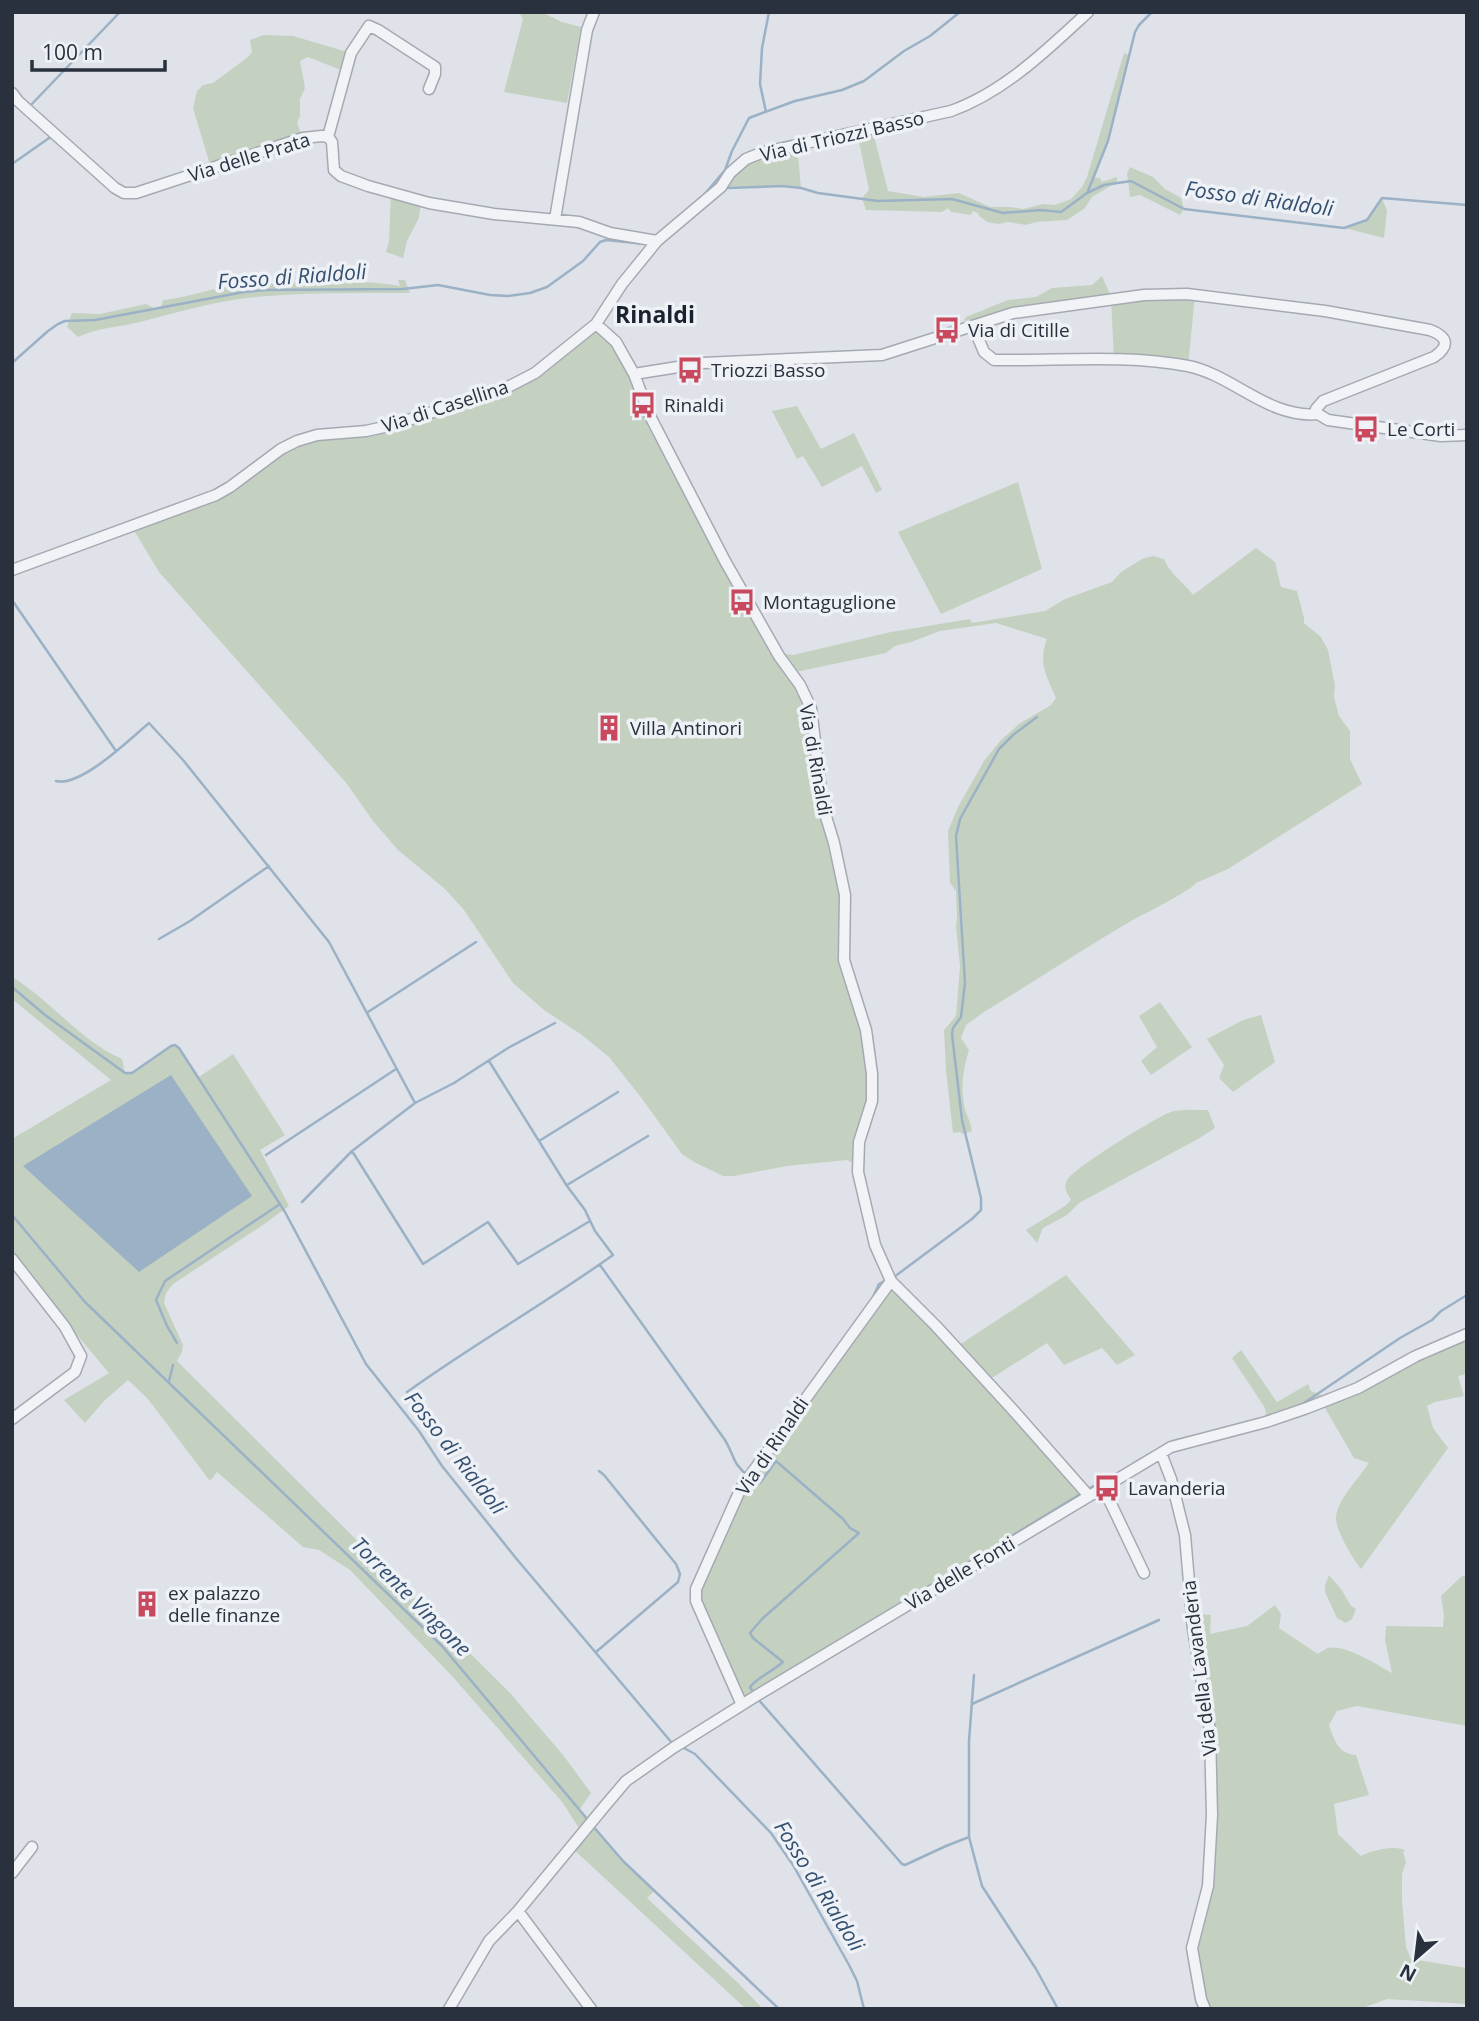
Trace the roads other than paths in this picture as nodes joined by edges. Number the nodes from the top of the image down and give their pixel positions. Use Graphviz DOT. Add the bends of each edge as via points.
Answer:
graph roads {
  1 [pos="594,12"];
  2 [pos="1088,12"];
  3 [pos="429,89"];
  4 [pos="12,93"];
  5 [pos="328,137"];
  6 [pos="555,219"];
  7 [pos="657,241"];
  8 [pos="596,324"];
  9 [pos="973,326"];
  10 [pos="634,374"];
  11 [pos="1318,414"];
  12 [pos="1467,435"];
  13 [pos="12,570"];
  14 [pos="12,1259"];
  15 [pos="891,1281"];
  16 [pos="1467,1334"];
  17 [pos="12,1419"];
  18 [pos="1161,1453"];
  19 [pos="1103,1487"];
  20 [pos="1088,1495"];
  21 [pos="1144,1573"];
  22 [pos="742,1704"];
  23 [pos="32,1847"];
  24 [pos="12,1873"];
  25 [pos="517,1911"];
  26 [pos="449,2009"];
  27 [pos="592,2009"];
  28 [pos="1205,2009"];
  1 -- 6 [label="street" via="587,30"];
  2 -- 7 [label="street, Via di Triozzi Basso" via="1039,58 973,103 746,159 721,187"];
  3 -- 5 [label="street" via="435,67 369,26 351,53"];
  4 -- 5 [label="street, Via delle Prata" via="124,193 136,193 303,138"];
  5 -- 6 [label="street, Via delle Prata" via="334,170 368,186 429,203"];
  6 -- 7 [label="street, Via delle Prata"];
  7 -- 8 [label="street, Via di Triozzi Basso"];
  8 -- 10 [label="street, Via di Rinaldi" via="616,342"];
  8 -- 13 [label="street, Via di Casellina" via="535,373 506,388 393,425 296,441 216,495"];
  9 -- 10 [label="street" via="881,355 703,363"];
  9 -- 11 [label="street" via="984,352 994,360 1114,359 1191,367 1291,413"];
  9 -- 11 [label="street" via="1013,313 1143,295 1187,294 1325,311 1430,330 1444,340 1445,346 1434,357 1323,401 1316,409"];
  10 -- 15 [label="street, Via di Rinaldi" via="650,416 719,548 811,708 823,807 845,895 844,960 866,1030 872,1074 872,1101 859,1142 858,1172 876,1245"];
  11 -- 12 [label="street" via="1328,420 1441,436"];
  14 -- 17 [label="street" via="65,1327 81,1356 75,1372"];
  15 -- 20 [label="street, Via di Rinaldi"];
  15 -- 22 [label="street, Via di Rinaldi" via="741,1488 696,1589 696,1601"];
  16 -- 18 [label="street, Via delle Fonti" via="1307,1408"];
  18 -- 19 [label="street, Via delle Fonti"];
  18 -- 28 [label="street, Via della Lavanderia" via="1185,1535 1193,1629 1210,1731 1208,1885 1192,1948"];
  19 -- 20 [label="street, Via delle Fonti"];
  19 -- 21 [label="street"];
  20 -- 22 [label="street, Via delle Fonti"];
  22 -- 25 [label="street, Via delle Fonti" via="626,1781"];
  23 -- 24 [label="street"];
  25 -- 26 [label="street, Via delle Fonti" via="489,1941"];
  25 -- 27 [label="street"];
}
